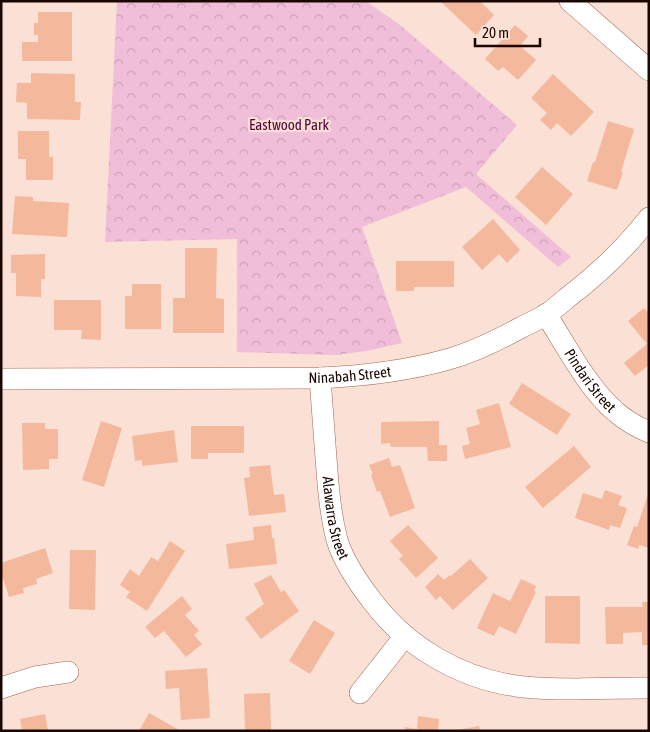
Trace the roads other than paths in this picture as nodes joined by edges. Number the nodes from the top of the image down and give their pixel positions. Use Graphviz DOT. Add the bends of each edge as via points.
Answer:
graph roads {
  1 [pos="570,1"];
  2 [pos="649,70"];
  3 [pos="649,218"];
  4 [pos="546,314"];
  5 [pos="320,378"];
  6 [pos="1,379"];
  7 [pos="649,432"];
  8 [pos="404,636"];
  9 [pos="68,672"];
  10 [pos="1,688"];
  11 [pos="649,688"];
  12 [pos="360,693"];
  1 -- 2 [label="street"];
  3 -- 4 [label="street, Ninabah Street" via="590,281"];
  4 -- 5 [label="street, Ninabah Street" via="500,339 449,359 385,372"];
  4 -- 7 [label="street, Pindari Street" via="599,395 615,412"];
  5 -- 6 [label="street, Ninabah Street"];
  5 -- 8 [label="street, Alawarra Street" via="331,515 338,542 364,590"];
  8 -- 11 [label="street, Alawarra Street" via="435,658 497,683 542,689"];
  8 -- 12 [label="street"];
  9 -- 10 [label="street" via="35,676"];
}
